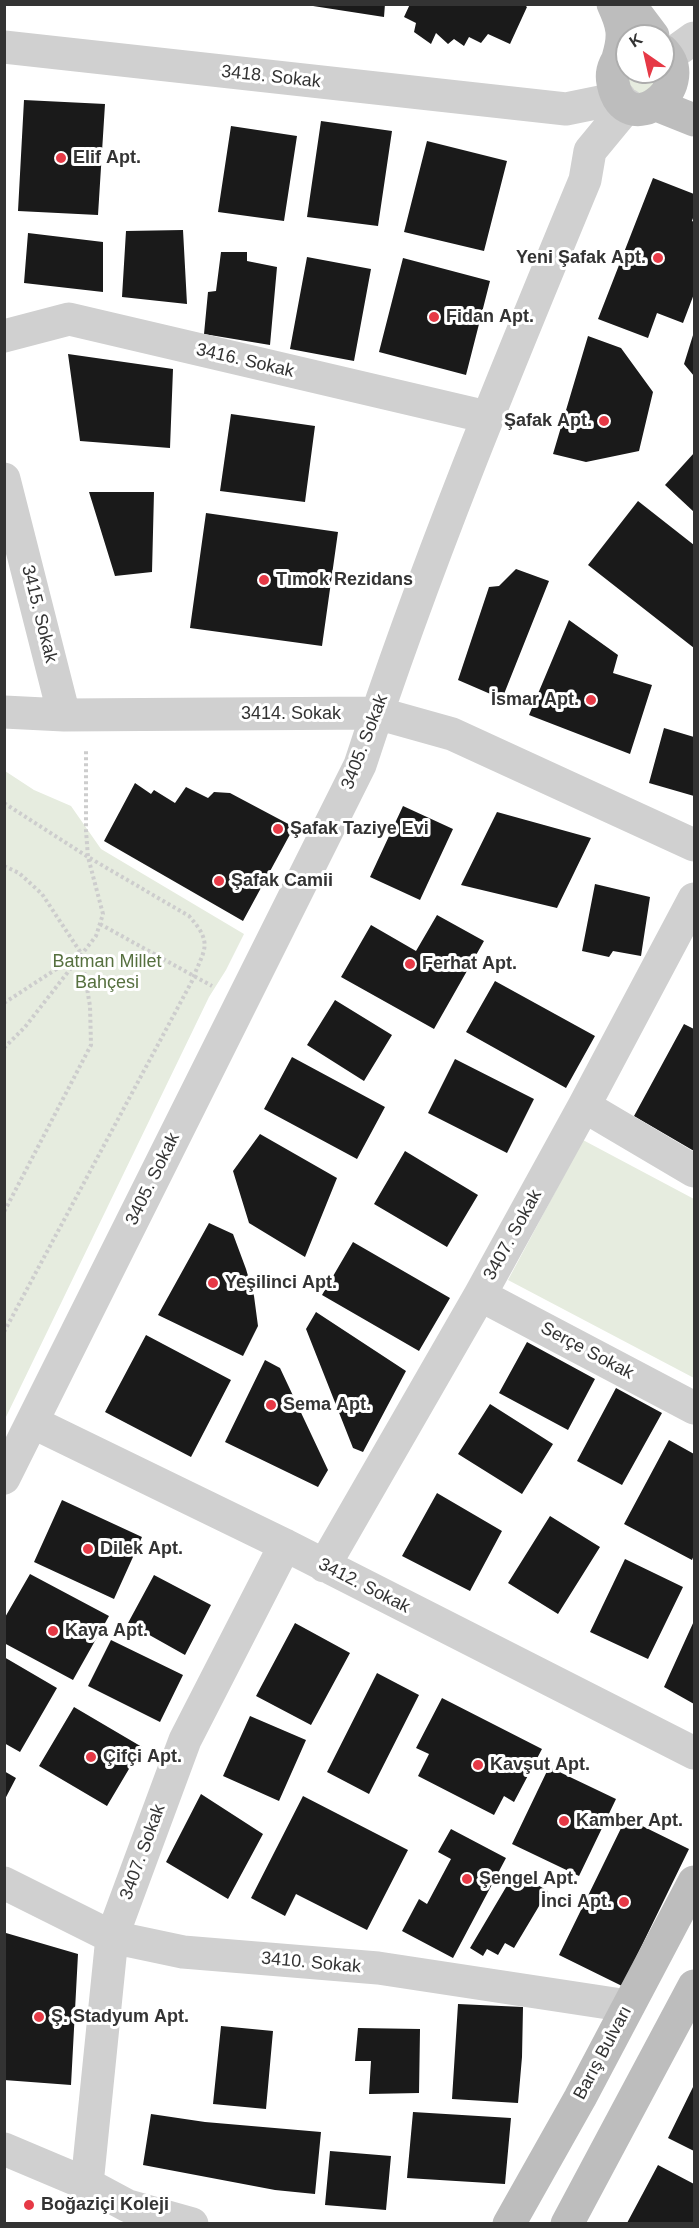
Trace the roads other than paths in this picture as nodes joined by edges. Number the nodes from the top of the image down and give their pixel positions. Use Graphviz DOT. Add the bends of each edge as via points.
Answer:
graph roads {
  1 [pos="613,4"];
  2 [pos="629,4"];
  3 [pos="647,24"];
  4 [pos="4,47"];
  5 [pos="675,59"];
  6 [pos="675,68"];
  7 [pos="631,85"];
  8 [pos="694,89"];
  9 [pos="694,120"];
  10 [pos="4,336"];
  11 [pos="487,417"];
  12 [pos="4,479"];
  13 [pos="4,712"];
  14 [pos="377,713"];
  15 [pos="75,714"];
  16 [pos="694,844"];
  17 [pos="694,899"];
  18 [pos="584,1106"];
  19 [pos="694,1171"];
  20 [pos="480,1295"];
  21 [pos="694,1408"];
  22 [pos="32,1422"];
  23 [pos="4,1478"];
  24 [pos="285,1545"];
  25 [pos="324,1566"];
  26 [pos="694,1753"];
  27 [pos="694,1881"];
  28 [pos="4,1883"];
  29 [pos="112,1936"];
  30 [pos="694,1986"];
  31 [pos="628,2006"];
  32 [pos="4,2148"];
  33 [pos="87,2184"];
  34 [pos="192,2223"];
  35 [pos="509,2223"];
  36 [pos="567,2223"];
  1 -- 7 [label="main road" via="622,24"];
  2 -- 3 [label="main road"];
  4 -- 7 [label="street, 3418. Sokak" via="537,106 567,99 596,86"];
  5 -- 8 [label="main road"];
  6 -- 7 [label="main road" via="677,81 668,100"];
  7 -- 9 [label="main road"];
  7 -- 11 [label="street, 3405. Sokak" via="590,151 585,180"];
  10 -- 11 [label="street, 3416. Sokak" via="69,320"];
  11 -- 14 [label="street, 3405. Sokak"];
  12 -- 15 [label="street, 3415. Sokak"];
  13 -- 15 [label="street, 3414. Sokak"];
  14 -- 15 [label="street, 3414. Sokak"];
  14 -- 16 [label="street, 3414. Sokak" via="452,734"];
  14 -- 22 [label="street, 3405. Sokak" via="360,765"];
  17 -- 18 [label="street, 3407. Sokak"];
  18 -- 19 [label="street"];
  18 -- 20 [label="street, 3407. Sokak"];
  20 -- 21 [label="street, Serçe Sokak"];
  20 -- 25 [label="street, 3407. Sokak"];
  22 -- 23 [label="street, 3405. Sokak"];
  22 -- 24 [label="street, 3412. Sokak"];
  24 -- 25 [label="street, 3412. Sokak"];
  24 -- 29 [label="street, 3407. Sokak" via="185,1740"];
  25 -- 26 [label="street, 3412. Sokak"];
  27 -- 31 [label="main road, Barış Bulvarı"];
  28 -- 29 [label="street, 3410. Sokak"];
  29 -- 31 [label="street, 3410. Sokak" via="183,1952 378,1968"];
  29 -- 33 [label="street, 3407. Sokak"];
  30 -- 36 [label="main road"];
  31 -- 35 [label="main road, Barış Bulvarı"];
  32 -- 33 [label="street"];
  33 -- 34 [label="street" via="128,2205"];
}
